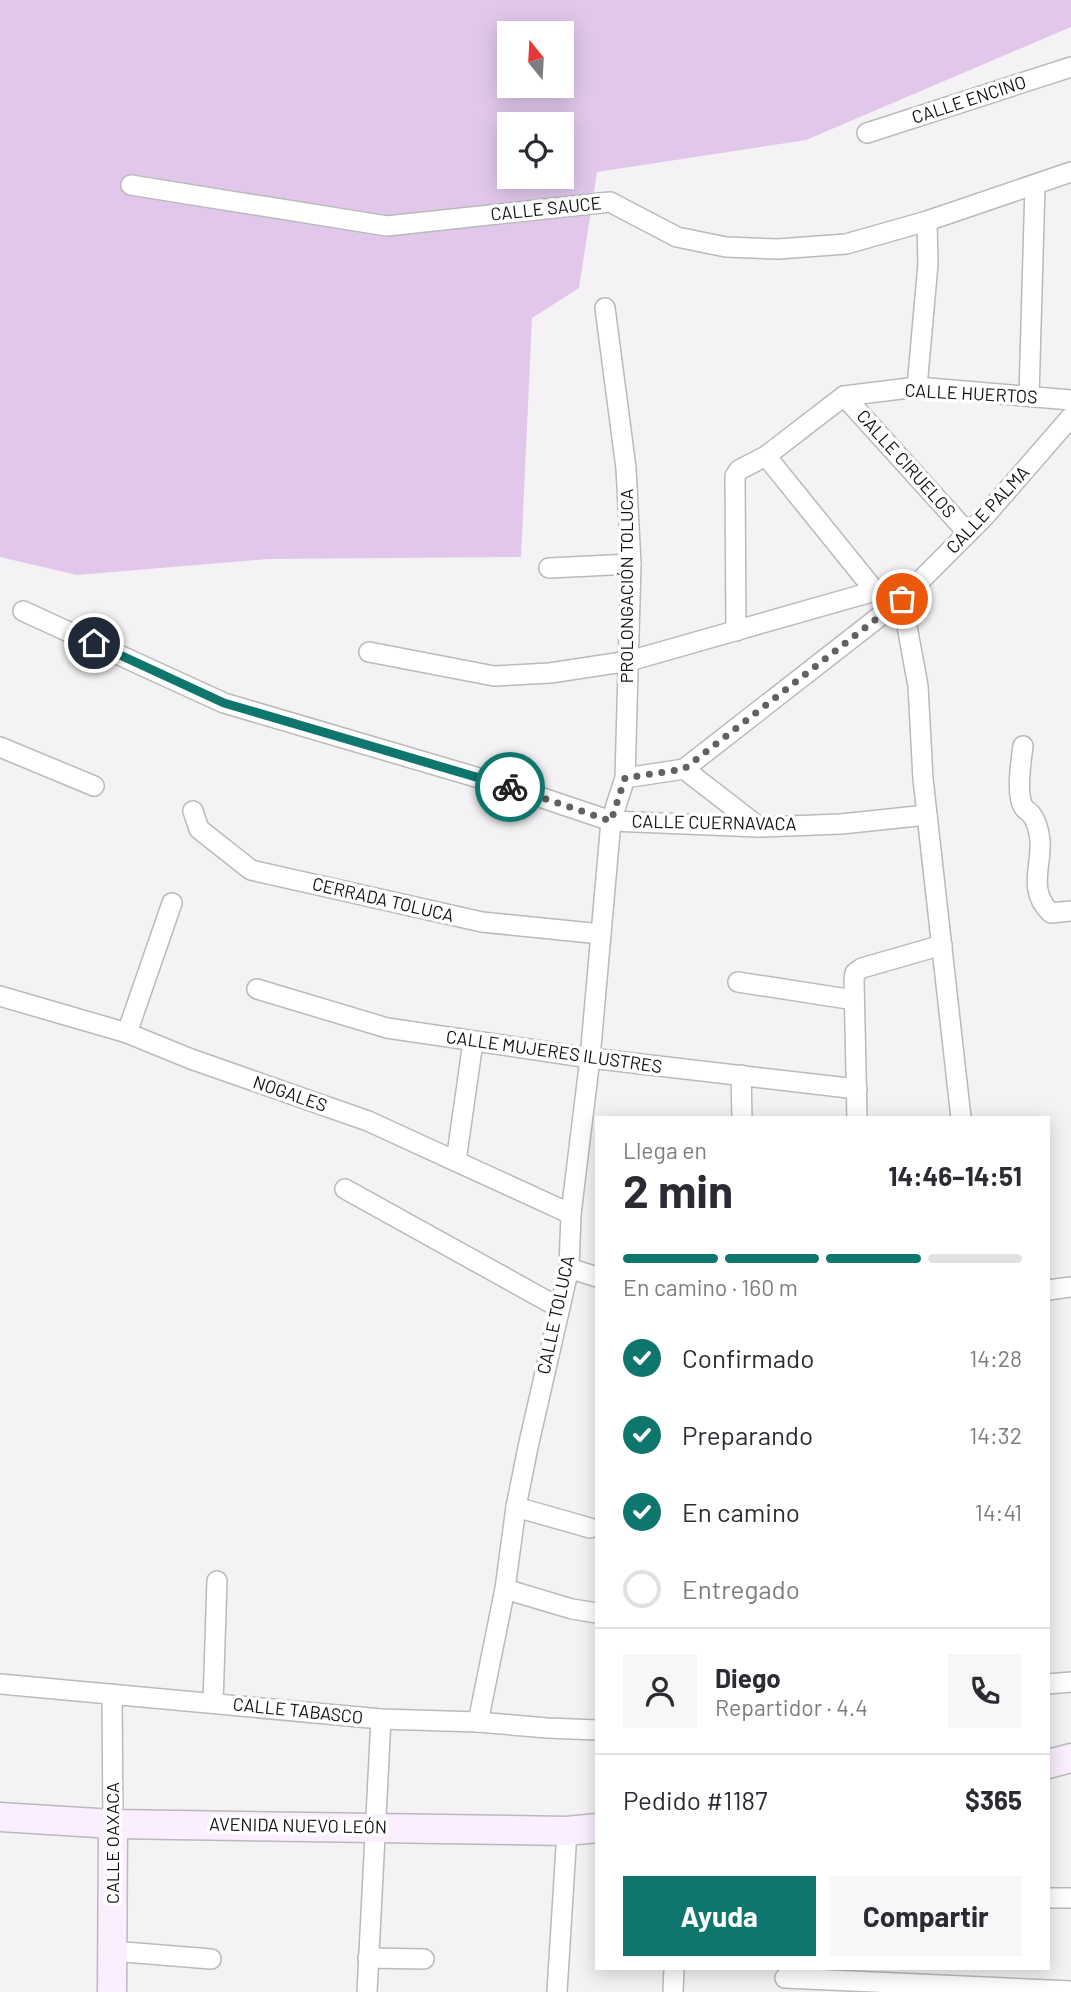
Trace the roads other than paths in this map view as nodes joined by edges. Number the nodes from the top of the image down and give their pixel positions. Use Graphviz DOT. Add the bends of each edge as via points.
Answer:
graph roads {
  1 [pos="1071,67"];
  2 [pos="867,133"];
  3 [pos="1071,172"];
  4 [pos="131,185"];
  5 [pos="1035,185"];
  6 [pos="927,221"];
  7 [pos="605,308"];
  8 [pos="917,387"];
  9 [pos="845,396"];
  10 [pos="1029,396"];
  11 [pos="1071,400"];
  12 [pos="1071,417"];
  13 [pos="766,456"];
  14 [pos="968,533"];
  15 [pos="631,564"];
  16 [pos="549,568"];
  17 [pos="875,591"];
  18 [pos="902,599"];
  19 [pos="23,611"];
  20 [pos="736,631"];
  21 [pos="369,652"];
  22 [pos="629,662"];
  23 [pos="1023,746"];
  24 [pos="0,747"];
  25 [pos="684,769"];
  26 [pos="625,778"];
  27 [pos="94,786"];
  28 [pos="192,811"];
  29 [pos="927,815"];
  30 [pos="611,821"];
  31 [pos="760,827"];
  32 [pos="172,903"];
  33 [pos="1061,912"];
  34 [pos="601,934"];
  35 [pos="942,945"];
  36 [pos="738,982"];
  37 [pos="257,989"];
  38 [pos="0,996"];
  39 [pos="854,1000"];
  40 [pos="127,1033"];
  41 [pos="474,1042"];
  42 [pos="590,1058"];
  43 [pos="741,1075"];
  44 [pos="857,1089"];
  45 [pos="742,1116"];
  46 [pos="857,1116"];
  47 [pos="961,1116"];
  48 [pos="456,1161"];
  49 [pos="345,1189"];
  50 [pos="571,1214"];
  51 [pos="569,1268"];
  52 [pos="595,1276"];
  53 [pos="1071,1287"];
  54 [pos="1050,1290"];
  55 [pos="558,1307"];
  56 [pos="516,1507"];
  57 [pos="590,1528"];
  58 [pos="217,1581"];
  59 [pos="505,1589"];
  60 [pos="595,1613"];
  61 [pos="1071,1682"];
  62 [pos="0,1684"];
  63 [pos="1050,1684"];
  64 [pos="113,1694"];
  65 [pos="213,1703"];
  66 [pos="381,1719"];
  67 [pos="478,1722"];
  68 [pos="595,1730"];
  69 [pos="1071,1758"];
  70 [pos="1050,1763"];
  71 [pos="0,1817"];
  72 [pos="113,1824"];
  73 [pos="374,1827"];
  74 [pos="595,1828"];
  75 [pos="567,1831"];
  76 [pos="1050,1898"];
  77 [pos="1071,1898"];
  78 [pos="112,1951"];
  79 [pos="368,1958"];
  80 [pos="211,1959"];
  81 [pos="425,1959"];
  82 [pos="674,1970"];
  83 [pos="785,1980"];
  84 [pos="1071,1991"];
  85 [pos="116,1992"];
  86 [pos="367,1992"];
  87 [pos="558,1992"];
  88 [pos="673,1992"];
  1 -- 2 [label="street, CALLE ENCINO"];
  3 -- 5 [label="street, CALLE SAUCE"];
  4 -- 6 [label="street, CALLE SAUCE" via="387,226 610,202 677,237 726,247 846,244"];
  5 -- 6 [label="street, CALLE SAUCE"];
  5 -- 10 [label="street"];
  6 -- 8 [label="street" via="928,264"];
  7 -- 15 [label="street, PROLONGACIÓN TOLUCA" via="626,468"];
  8 -- 9 [label="street, CALLE HUERTOS"];
  8 -- 10 [label="street, CALLE HUERTOS"];
  9 -- 13 [label="street"];
  9 -- 14 [label="street, CALLE CIRUELOS"];
  10 -- 11 [label="street, CALLE HUERTOS"];
  12 -- 14 [label="street, CALLE PALMA"];
  13 -- 17 [label="street"];
  13 -- 20 [label="street" via="740,470 733,484"];
  14 -- 18 [label="street, CALLE PALMA"];
  15 -- 16 [label="street"];
  15 -- 22 [label="street, PROLONGACIÓN TOLUCA"];
  17 -- 18 [label="street"];
  17 -- 20 [label="street"];
  18 -- 25 [label="street"];
  18 -- 29 [label="street" via="918,686"];
  19 -- 30 [label="street, CALLE CUERNAVACA" via="224,703"];
  20 -- 22 [label="street"];
  21 -- 22 [label="street" via="494,676"];
  22 -- 26 [label="street, PROLONGACIÓN TOLUCA"];
  23 -- 33 [label="street" via="1019,774 1023,806 1034,817 1040,840 1036,871 1040,897 1044,906"];
  24 -- 27 [label="street"];
  25 -- 26 [label="street"];
  25 -- 31 [label="street"];
  26 -- 30 [label="street, PROLONGACIÓN TOLUCA"];
  28 -- 34 [label="street, CERRADA TOLUCA" via="199,829 251,870 482,922"];
  29 -- 31 [label="street, CALLE CUERNAVACA"];
  29 -- 35 [label="street"];
  30 -- 31 [label="street, CALLE CUERNAVACA"];
  30 -- 34 [label="street, CALLE TOLUCA"];
  32 -- 40 [label="street"];
  34 -- 42 [label="street, CALLE TOLUCA"];
  35 -- 39 [label="street" via="862,968 855,973"];
  35 -- 47 [label="street"];
  36 -- 39 [label="street"];
  37 -- 41 [label="street, CALLE MUJERES ILUSTRES" via="387,1028"];
  38 -- 40 [label="street, NOGALES"];
  39 -- 44 [label="street"];
  40 -- 48 [label="street, NOGALES" via="368,1121"];
  41 -- 42 [label="street, CALLE MUJERES ILUSTRES"];
  41 -- 48 [label="street"];
  42 -- 43 [label="street, CALLE MUJERES ILUSTRES"];
  42 -- 50 [label="street, CALLE TOLUCA"];
  43 -- 44 [label="street, CALLE MUJERES ILUSTRES"];
  43 -- 45 [label="street"];
  44 -- 46 [label="street"];
  48 -- 50 [label="street, NOGALES"];
  49 -- 55 [label="street"];
  50 -- 51 [label="street, CALLE TOLUCA"];
  51 -- 52 [label="street"];
  51 -- 55 [label="street, CALLE TOLUCA"];
  53 -- 54 [label="street"];
  55 -- 56 [label="street, CALLE TOLUCA"];
  56 -- 57 [label="street"];
  56 -- 59 [label="street, CALLE TOLUCA"];
  58 -- 65 [label="street"];
  59 -- 60 [label="street"];
  59 -- 67 [label="street, CALLE TOLUCA"];
  61 -- 63 [label="street"];
  62 -- 64 [label="street, CALLE TABASCO"];
  64 -- 65 [label="street, CALLE TABASCO"];
  64 -- 72 [label="street, CALLE OAXACA"];
  65 -- 66 [label="street, CALLE TABASCO"];
  66 -- 67 [label="street, CALLE TABASCO"];
  66 -- 73 [label="street"];
  67 -- 68 [label="street, CALLE TABASCO"];
  69 -- 70 [label="main road"];
  71 -- 72 [label="main road, AVENIDA NUEVO LEÓN"];
  72 -- 73 [label="main road, AVENIDA NUEVO LEÓN"];
  72 -- 78 [label="main road, CALLE OAXACA"];
  73 -- 75 [label="main road, AVENIDA NUEVO LEÓN"];
  73 -- 79 [label="street"];
  74 -- 75 [label="main road, AVENIDA NUEVO LEÓN"];
  75 -- 87 [label="street"];
  76 -- 77 [label="street"];
  78 -- 80 [label="street"];
  78 -- 85 [label="main road, CALLE OAXACA"];
  79 -- 81 [label="street"];
  79 -- 86 [label="street"];
  82 -- 88 [label="street"];
  83 -- 84 [label="street"];
}
